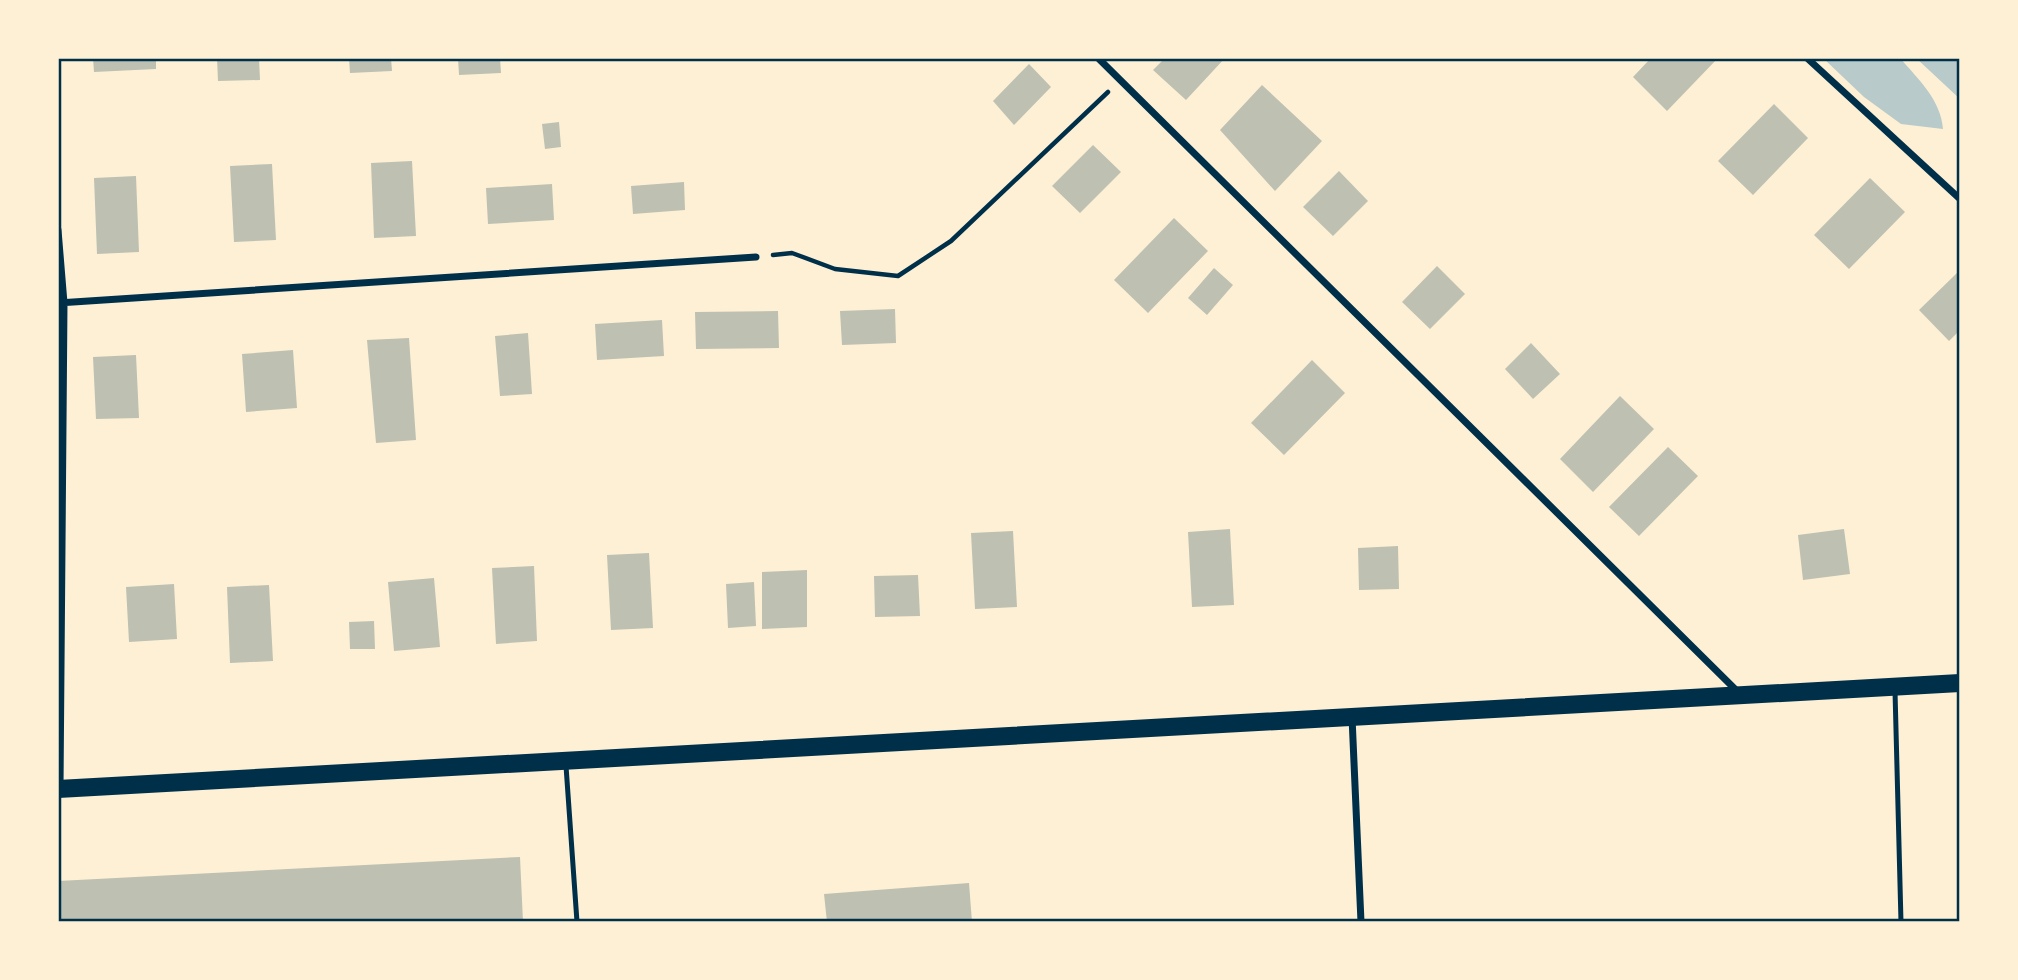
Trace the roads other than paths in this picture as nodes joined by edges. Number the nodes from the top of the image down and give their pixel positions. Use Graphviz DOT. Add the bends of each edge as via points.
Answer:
graph roads {
  1 [pos="1098,58"];
  2 [pos="1807,58"];
  3 [pos="1960,199"];
  4 [pos="58,230"];
  5 [pos="756,257"];
  6 [pos="61,303"];
  7 [pos="1960,682"];
  8 [pos="1894,686"];
  9 [pos="1740,694"];
  10 [pos="1352,716"];
  11 [pos="566,759"];
  12 [pos="59,788"];
  13 [pos="577,922"];
  14 [pos="1360,922"];
  15 [pos="1901,922"];
  1 -- 9 [label="street"];
  2 -- 3 [label="street"];
  4 -- 6 [label="street"];
  5 -- 6 [label="street"];
  6 -- 12 [label="street"];
  7 -- 8 [label="main road"];
  8 -- 9 [label="main road"];
  8 -- 15 [label="lane"];
  9 -- 10 [label="main road"];
  10 -- 11 [label="main road"];
  10 -- 14 [label="street"];
  11 -- 12 [label="main road"];
  11 -- 13 [label="lane"];
}
